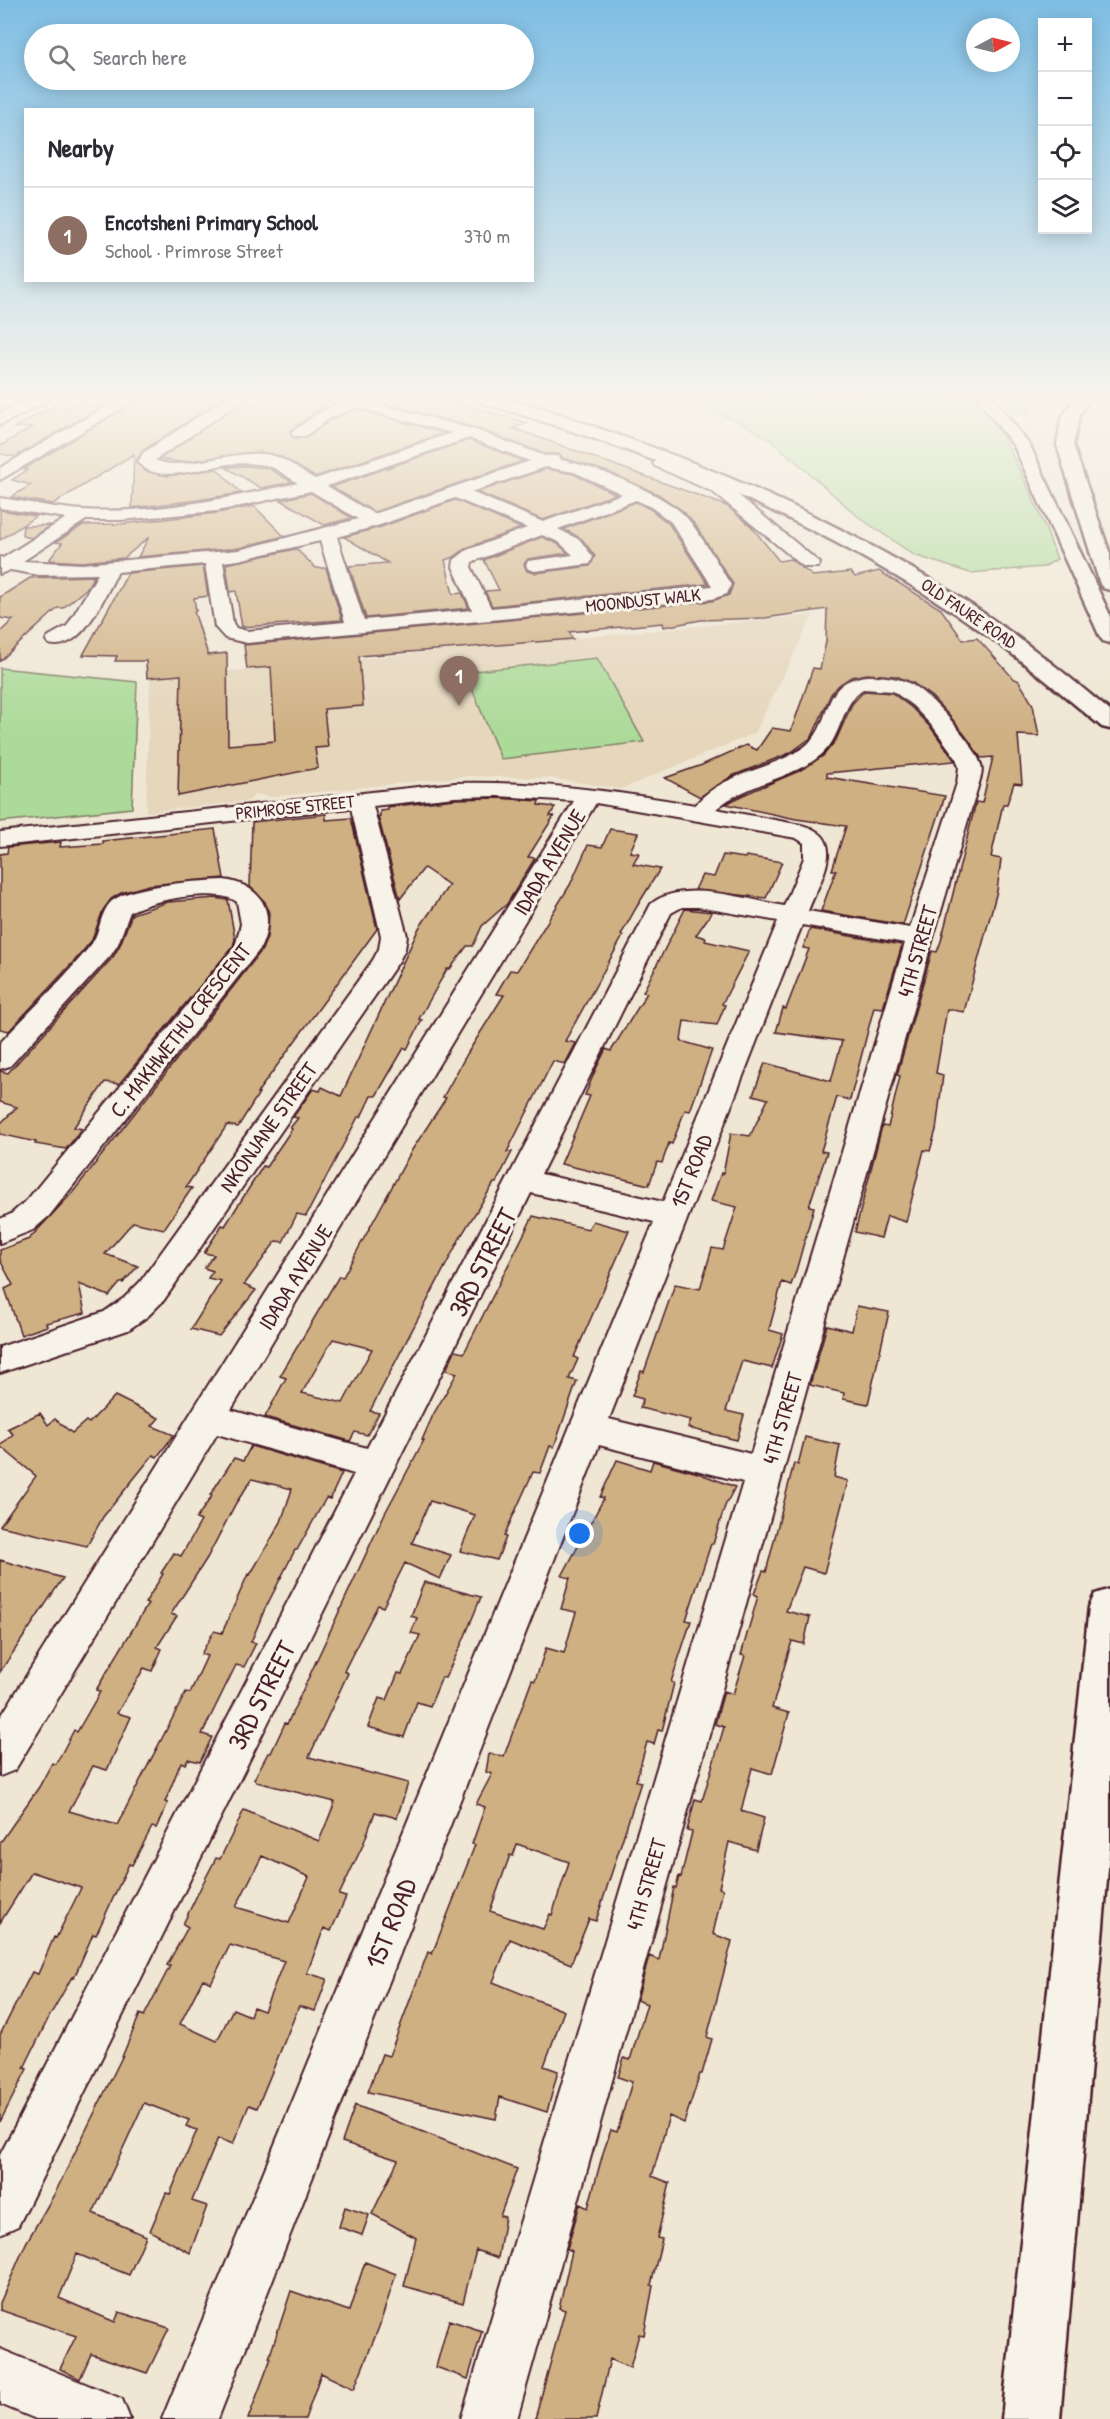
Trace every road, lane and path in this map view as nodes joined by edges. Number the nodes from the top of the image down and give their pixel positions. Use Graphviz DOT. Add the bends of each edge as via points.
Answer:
graph roads {
  1 [pos="50,510"];
  2 [pos="178,510"];
  3 [pos="355,510"];
  4 [pos="407,510"];
  5 [pos="499,510"];
  6 [pos="594,510"];
  7 [pos="666,510"];
  8 [pos="748,510"];
  9 [pos="788,510"];
  10 [pos="1051,510"];
  11 [pos="1086,510"];
  12 [pos="82,515"];
  13 [pos="374,521"];
  14 [pos="544,528"];
  15 [pos="327,535"];
  16 [pos="213,558"];
  17 [pos="810,563"];
  18 [pos="2,565"];
  19 [pos="535,565"];
  20 [pos="111,568"];
  21 [pos="1110,584"];
  22 [pos="484,615"];
  23 [pos="356,627"];
  24 [pos="1110,637"];
  25 [pos="56,640"];
  26 [pos="1110,722"];
  27 [pos="589,796"];
  28 [pos="360,799"];
  29 [pos="700,813"];
  30 [pos="0,838"];
  31 [pos="793,916"];
  32 [pos="920,938"];
  33 [pos="0,1060"];
  34 [pos="523,1181"];
  35 [pos="674,1215"];
  36 [pos="0,1232"];
  37 [pos="0,1360"];
  38 [pos="209,1418"];
  39 [pos="590,1428"];
  40 [pos="377,1466"];
  41 [pos="766,1473"];
  42 [pos="1110,1607"];
  43 [pos="0,1756"];
  44 [pos="0,2208"];
  45 [pos="0,2376"];
  46 [pos="102,2419"];
  47 [pos="190,2419"];
  48 [pos="489,2419"];
  49 [pos="1031,2419"];
  1 -- 12 [label="street"];
  2 -- 12 [label="street"];
  3 -- 13 [label="street"];
  4 -- 13 [label="street"];
  5 -- 14 [label="street"];
  6 -- 14 [label="street"];
  7 -- 22 [label="street, MOONDUST WALK" via="677,518 720,578 720,590"];
  8 -- 17 [label="street"];
  9 -- 26 [label="main road, OLD FAURE ROAD" via="857,543 956,602"];
  10 -- 24 [label="main road"];
  11 -- 21 [label="main road"];
  12 -- 18 [label="street"];
  13 -- 15 [label="street"];
  14 -- 19 [label="street" via="574,544 584,557"];
  14 -- 22 [label="street" via="463,560 462,567"];
  15 -- 16 [label="street"];
  15 -- 23 [label="street"];
  16 -- 20 [label="street"];
  16 -- 23 [label="street, MOONDUST WALK" via="223,622 226,631 234,636 262,637"];
  18 -- 20 [label="street" via="58,571"];
  20 -- 25 [label="street" via="75,630"];
  22 -- 23 [label="street, MOONDUST WALK"];
  27 -- 28 [label="street, PRIMROSE STREET" via="482,788"];
  27 -- 29 [label="street, 1ST ROAD"];
  27 -- 38 [label="street, IDADA AVENUE"];
  28 -- 30 [label="street, PRIMROSE STREET"];
  28 -- 37 [label="street, NKONJANE STREET" via="394,936 386,961 152,1291 116,1321"];
  29 -- 31 [label="street, 1ST ROAD" via="802,831 816,838 816,858"];
  29 -- 32 [label="street, 4TH STREET" via="721,794 820,747 849,687 877,683 908,690 962,749 970,765 968,783"];
  31 -- 32 [label="street"];
  31 -- 34 [label="street, 3RD STREET" via="698,898 676,900 660,909"];
  31 -- 35 [label="street, 1ST ROAD"];
  32 -- 41 [label="street, 4TH STREET"];
  33 -- 36 [label="street, C. MAKHWETHU CRESCENT" via="102,949 118,910 126,902 152,895 219,888 232,889 248,899 255,924 254,937 247,949 38,1208 22,1222"];
  34 -- 35 [label="street, 3RD STREET"];
  34 -- 40 [label="street, 3RD STREET"];
  35 -- 39 [label="street, 1ST ROAD"];
  38 -- 40 [label="street"];
  38 -- 43 [label="street, IDADA AVENUE"];
  39 -- 41 [label="street"];
  39 -- 47 [label="street, 1ST ROAD"];
  40 -- 44 [label="street, 3RD STREET"];
  41 -- 48 [label="street, 4TH STREET"];
  42 -- 49 [label="main road"];
  45 -- 46 [label="street"];
}
